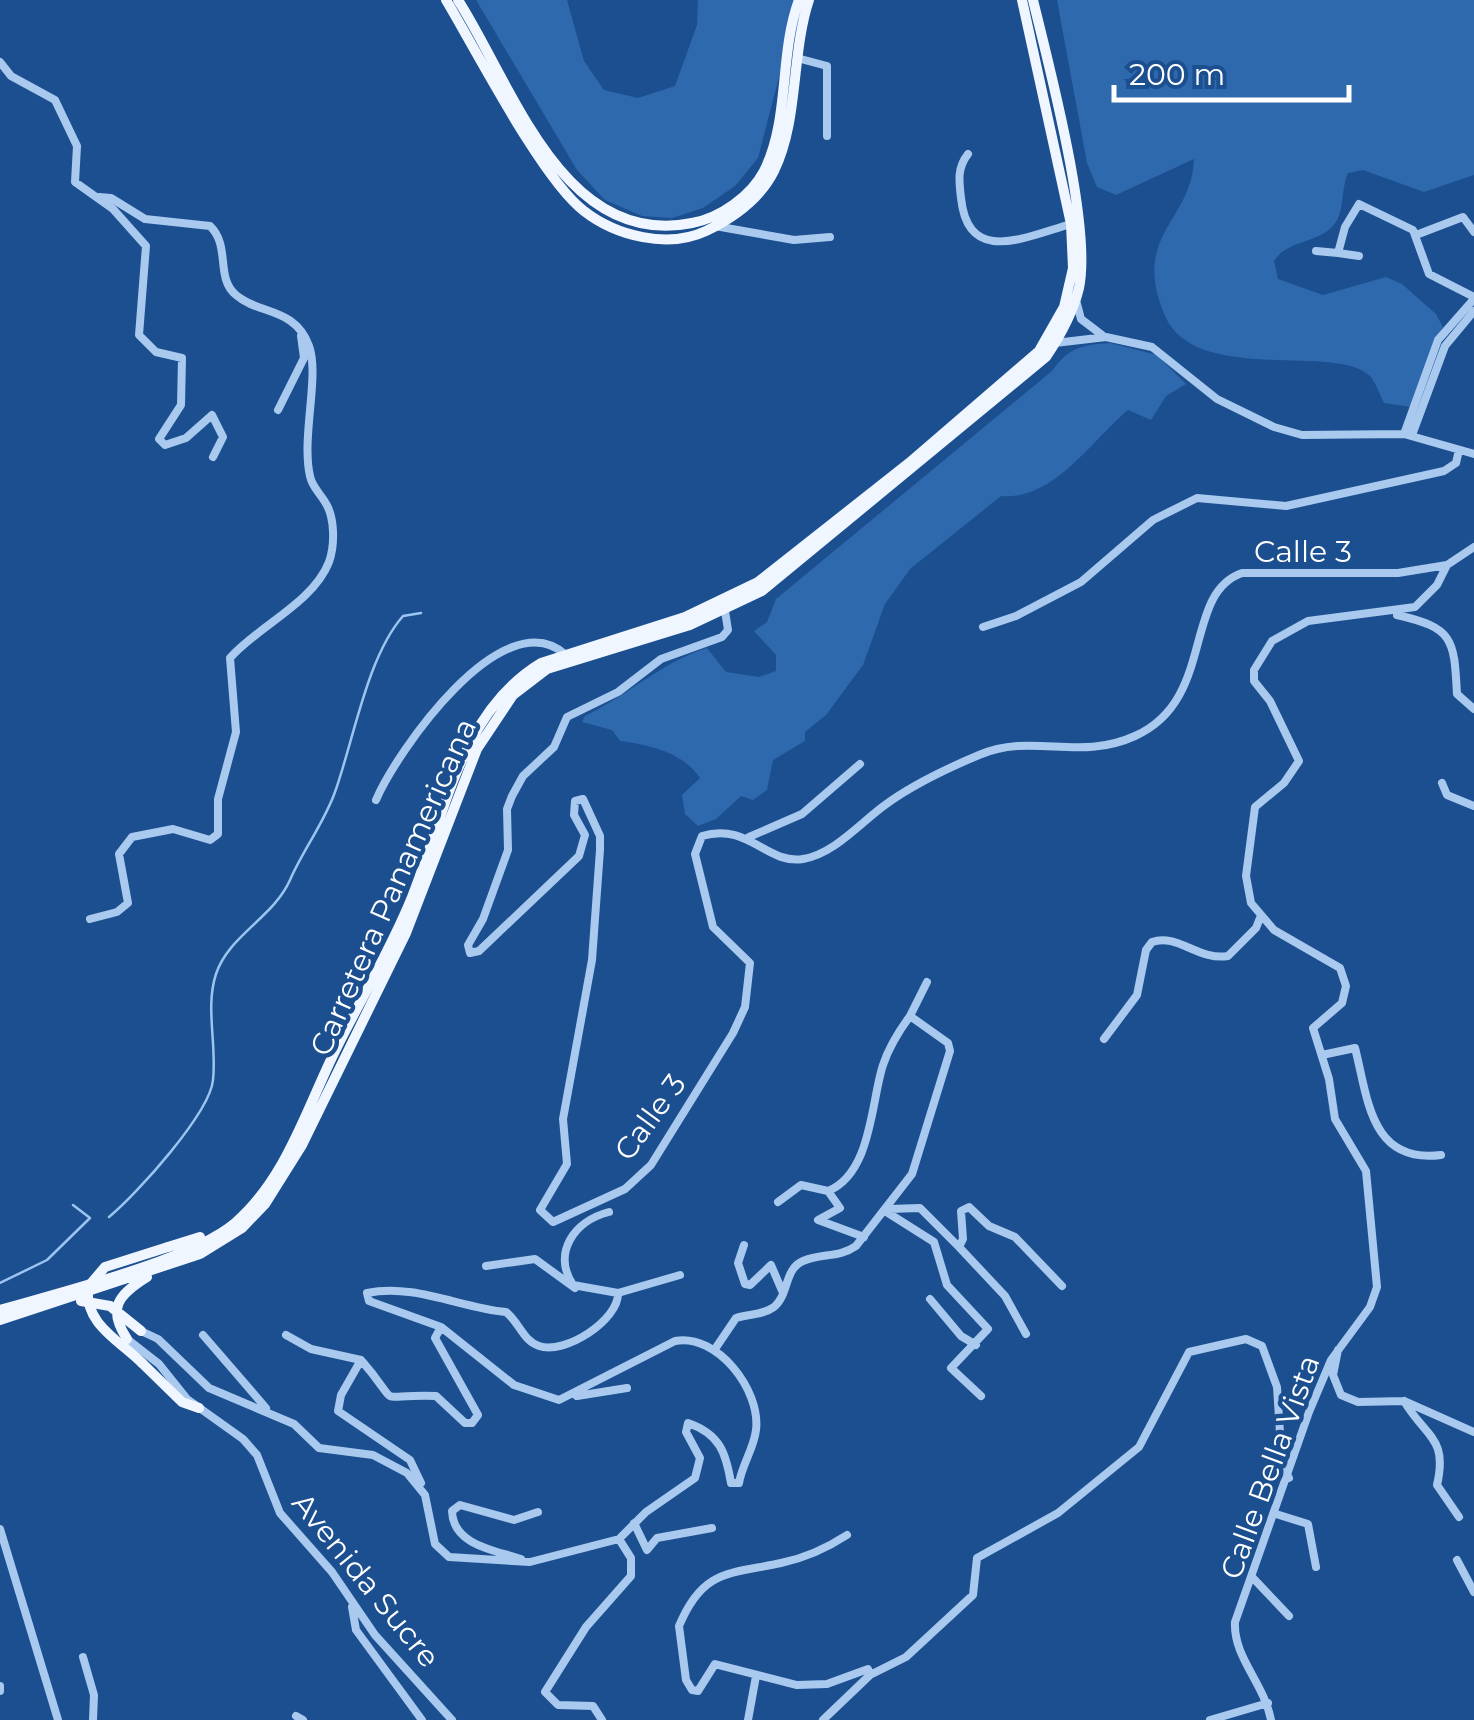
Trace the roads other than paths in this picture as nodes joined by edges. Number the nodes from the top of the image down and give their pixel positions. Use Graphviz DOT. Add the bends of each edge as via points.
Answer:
graph roads {
  1 [pos="446,0"];
  2 [pos="458,0"];
  3 [pos="799,0"];
  4 [pos="809,0"];
  5 [pos="1022,0"];
  6 [pos="1033,0"];
  7 [pos="798,58"];
  8 [pos="0,62"];
  9 [pos="827,136"];
  10 [pos="968,154"];
  11 [pos="99,197"];
  12 [pos="1071,224"];
  13 [pos="715,226"];
  14 [pos="1474,232"];
  15 [pos="1416,235"];
  16 [pos="830,238"];
  17 [pos="1316,252"];
  18 [pos="1338,253"];
  19 [pos="1359,256"];
  20 [pos="1076,297"];
  21 [pos="1474,298"];
  22 [pos="1474,311"];
  23 [pos="300,332"];
  24 [pos="1106,337"];
  25 [pos="1055,343"];
  26 [pos="278,410"];
  27 [pos="1408,434"];
  28 [pos="1460,450"];
  29 [pos="1474,454"];
  30 [pos="213,457"];
  31 [pos="1474,547"];
  32 [pos="1445,568"];
  33 [pos="725,611"];
  34 [pos="1383,612"];
  35 [pos="983,627"];
  36 [pos="566,655"];
  37 [pos="1474,709"];
  38 [pos="860,764"];
  39 [pos="1442,783"];
  40 [pos="376,800"];
  41 [pos="1474,806"];
  42 [pos="749,838"];
  43 [pos="1260,918"];
  44 [pos="90,920"];
  45 [pos="927,982"];
  46 [pos="910,1016"];
  47 [pos="1104,1039"];
  48 [pos="1322,1055"];
  49 [pos="1441,1154"];
  50 [pos="828,1191"];
  51 [pos="778,1202"];
  52 [pos="884,1211"];
  53 [pos="609,1212"];
  54 [pos="234,1224"];
  55 [pos="864,1237"];
  56 [pos="744,1245"];
  57 [pos="959,1247"];
  58 [pos="169,1265"];
  59 [pos="486,1266"];
  60 [pos="680,1275"];
  61 [pos="1062,1286"];
  62 [pos="580,1289"];
  63 [pos="783,1293"];
  64 [pos="618,1294"];
  65 [pos="122,1297"];
  66 [pos="930,1298"];
  67 [pos="62,1300"];
  68 [pos="82,1302"];
  69 [pos="116,1309"];
  70 [pos="0,1310"];
  71 [pos="0,1320"];
  72 [pos="441,1327"];
  73 [pos="141,1331"];
  74 [pos="1026,1334"];
  75 [pos="286,1335"];
  76 [pos="203,1336"];
  77 [pos="127,1338"];
  78 [pos="976,1345"];
  79 [pos="1339,1345"];
  80 [pos="715,1348"];
  81 [pos="361,1360"];
  82 [pos="627,1388"];
  83 [pos="573,1396"];
  84 [pos="981,1396"];
  85 [pos="1404,1401"];
  86 [pos="199,1408"];
  87 [pos="273,1414"];
  88 [pos="1474,1432"];
  89 [pos="1289,1478"];
  90 [pos="422,1487"];
  91 [pos="538,1512"];
  92 [pos="1276,1514"];
  93 [pos="1458,1517"];
  94 [pos="634,1524"];
  95 [pos="712,1528"];
  96 [pos="0,1529"];
  97 [pos="847,1534"];
  98 [pos="620,1539"];
  99 [pos="1457,1560"];
  100 [pos="530,1562"];
  101 [pos="1316,1567"];
  102 [pos="1254,1578"];
  103 [pos="1474,1592"];
  104 [pos="352,1606"];
  105 [pos="1289,1616"];
  106 [pos="83,1658"];
  107 [pos="870,1675"];
  108 [pos="756,1676"];
  109 [pos="1268,1703"];
  110 [pos="58,1720"];
  111 [pos="93,1720"];
  112 [pos="422,1720"];
  113 [pos="452,1720"];
  114 [pos="602,1720"];
  115 [pos="748,1720"];
  116 [pos="823,1720"];
  117 [pos="1210,1720"];
  118 [pos="1271,1720"];
  1 -- 13 [label="main road" via="541,155 583,210 650,238 689,237"];
  2 -- 3 [label="main road" via="571,183 601,210 653,226 712,216 761,176"];
  4 -- 7 [label="main road"];
  5 -- 12 [label="main road, Carretera Panamericana"];
  6 -- 20 [label="main road, Carretera Panamericana" via="1079,218"];
  7 -- 9 [label="street" via="828,66"];
  7 -- 13 [label="main road" via="774,172 752,200"];
  8 -- 11 [label="street" via="10,76 55,100 78,146 76,182"];
  10 -- 12 [label="street" via="959,170 970,234 998,240"];
  11 -- 23 [label="street" via="144,218 210,226 234,294 279,312"];
  11 -- 30 [label="street" via="148,253 142,343 182,358 181,405 160,442 186,438 212,415 223,437"];
  12 -- 36 [label="main road, Carretera Panamericana" via="1073,268 1064,307 1028,363 758,582 685,617"];
  13 -- 16 [label="street" via="794,240"];
  14 -- 15 [label="street" via="1463,216"];
  15 -- 18 [label="street" via="1360,204"];
  15 -- 21 [label="street" via="1430,274"];
  17 -- 18 [label="street"];
  18 -- 19 [label="street"];
  20 -- 24 [label="street" via="1080,319"];
  20 -- 25 [label="main road, Carretera Panamericana"];
  21 -- 27 [label="street" via="1438,340"];
  22 -- 27 [label="street" via="1445,346"];
  23 -- 26 [label="street" via="304,358"];
  23 -- 44 [label="street" via="312,363 309,472 328,506 330,560 317,580 230,658 236,732 218,799 218,834 210,840 173,829 132,838 119,854 128,904"];
  24 -- 25 [label="street"];
  24 -- 27 [label="street" via="1152,347 1216,399 1274,427 1315,435"];
  25 -- 33 [label="main road, Carretera Panamericana" via="1034,370 899,482 762,591"];
  27 -- 28 [label="street"];
  28 -- 29 [label="street"];
  28 -- 35 [label="street" via="1444,471 1300,504 1197,498 1153,520 1081,582"];
  31 -- 32 [label="street"];
  32 -- 34 [label="street" via="1415,607"];
  32 -- 42 [label="street, Calle 3" via="1228,578 1213,597 1183,692 1165,718 1136,736 1085,749 1023,744 976,756 914,786 806,858 788,858"];
  33 -- 42 [label="street, Calle 3" via="728,630 722,638 660,659 618,692 567,717 554,747 523,776 507,809 508,850 470,954 578,856 585,835 574,801 587,804 600,836 592,960 563,1119 566,1164 540,1210 548,1221 597,1204 651,1165 733,1033 746,1008 750,963 713,927 695,847 711,833"];
  33 -- 58 [label="main road, Carretera Panamericana" via="547,669 513,695 477,749 406,934 282,1180 242,1228"];
  34 -- 37 [label="street" via="1435,625 1448,635 1457,694"];
  34 -- 43 [label="street" via="1308,621 1272,642 1254,670 1298,760 1253,813 1246,889"];
  36 -- 40 [label="street" via="510,647 477,669 402,749"];
  36 -- 54 [label="main road, Carretera Panamericana" via="520,675 485,714 398,929 311,1107 274,1176"];
  38 -- 42 [label="street" via="802,814"];
  39 -- 41 [label="street" via="1447,795"];
  43 -- 47 [label="street" via="1228,956 1202,956 1166,939 1152,942 1137,995"];
  43 -- 48 [label="street, Calle Bella Vista" via="1345,976 1342,1003 1314,1024"];
  45 -- 46 [label="street"];
  46 -- 50 [label="street" via="882,1066 867,1137 840,1184"];
  46 -- 52 [label="street" via="935,1030 950,1052 917,1164"];
  48 -- 49 [label="street" via="1355,1048 1368,1109 1388,1140 1413,1154"];
  48 -- 79 [label="street, Calle Bella Vista" via="1336,1120 1366,1172 1376,1287 1370,1307"];
  50 -- 51 [label="street" via="801,1185"];
  50 -- 55 [label="street" via="840,1208 818,1220"];
  52 -- 55 [label="street"];
  52 -- 57 [label="street" via="920,1208"];
  52 -- 78 [label="street" via="934,1242 947,1285 988,1330"];
  53 -- 62 [label="street" via="577,1229 565,1247 565,1272"];
  54 -- 70 [label="main road, Carretera Panamericana" via="187,1249"];
  54 -- 86 [label="main road, bridge" via="105,1267 88,1287 97,1324 182,1402"];
  55 -- 63 [label="street" via="847,1252 802,1261"];
  56 -- 63 [label="street" via="738,1262 745,1284 771,1265"];
  57 -- 61 [label="street" via="961,1211 969,1208 1015,1237"];
  57 -- 74 [label="street" via="1006,1296"];
  58 -- 65 [label="main road"];
  58 -- 67 [label="main road, Carretera Panamericana"];
  59 -- 62 [label="street" via="535,1259"];
  60 -- 64 [label="street"];
  62 -- 64 [label="street"];
  63 -- 80 [label="street" via="765,1312 736,1318"];
  64 -- 72 [label="street" via="613,1311 598,1325 554,1348 529,1341 506,1312 480,1311 449,1296 366,1293 369,1301"];
  65 -- 69 [label="main road"];
  65 -- 73 [label="main road"];
  66 -- 78 [label="street"];
  67 -- 68 [label="main road"];
  67 -- 71 [label="main road, Carretera Panamericana"];
  68 -- 69 [label="main road"];
  68 -- 77 [label="main road"];
  69 -- 73 [label="main road"];
  69 -- 77 [label="main road"];
  72 -- 81 [label="street" via="435,1338 476,1409 472,1424 436,1396 386,1397"];
  72 -- 83 [label="street" via="514,1385 549,1398"];
  73 -- 87 [label="street" via="217,1393"];
  75 -- 81 [label="street" via="312,1349"];
  76 -- 87 [label="street"];
  77 -- 86 [label="street, Avenida Sucre"];
  78 -- 84 [label="street" via="951,1368"];
  79 -- 85 [label="street" via="1333,1375 1341,1396"];
  79 -- 89 [label="street, Calle Bella Vista" via="1308,1412"];
  80 -- 83 [label="street" via="675,1342"];
  80 -- 94 [label="street" via="756,1419 739,1483 731,1483 719,1442 688,1423 700,1458 695,1478"];
  81 -- 90 [label="street" via="338,1411 410,1460"];
  82 -- 83 [label="street"];
  85 -- 88 [label="street"];
  85 -- 93 [label="street" via="1440,1448 1437,1484"];
  86 -- 104 [label="street, Avenida Sucre" via="257,1455 280,1513"];
  87 -- 90 [label="street" via="319,1448 373,1455"];
  89 -- 92 [label="street, Calle Bella Vista"];
  89 -- 107 [label="street" via="1282,1464 1277,1387 1262,1346 1246,1339 1188,1352 1139,1447 1058,1513 977,1558 973,1595 906,1656"];
  90 -- 100 [label="street" via="439,1551 462,1559"];
  91 -- 100 [label="street" via="514,1520 460,1505 452,1511 466,1539"];
  92 -- 101 [label="street" via="1308,1524"];
  92 -- 102 [label="street, Calle Bella Vista"];
  94 -- 95 [label="street" via="646,1550 657,1538"];
  94 -- 98 [label="street"];
  96 -- 110 [label="street"];
  97 -- 108 [label="street" via="792,1560 728,1570 683,1618 680,1642 692,1690 698,1691 715,1664"];
  98 -- 100 [label="street"];
  98 -- 114 [label="street" via="631,1558 631,1576 544,1692 558,1705 590,1704"];
  99 -- 103 [label="street"];
  102 -- 105 [label="street"];
  102 -- 109 [label="street, Calle Bella Vista" via="1234,1636"];
  104 -- 112 [label="street" via="356,1630"];
  104 -- 113 [label="street, Avenida Sucre"];
  106 -- 111 [label="street"];
  107 -- 108 [label="street" via="861,1669 844,1680 810,1686"];
  107 -- 116 [label="street"];
  108 -- 115 [label="street"];
  109 -- 117 [label="street"];
  109 -- 118 [label="street, Calle Bella Vista"];
}
